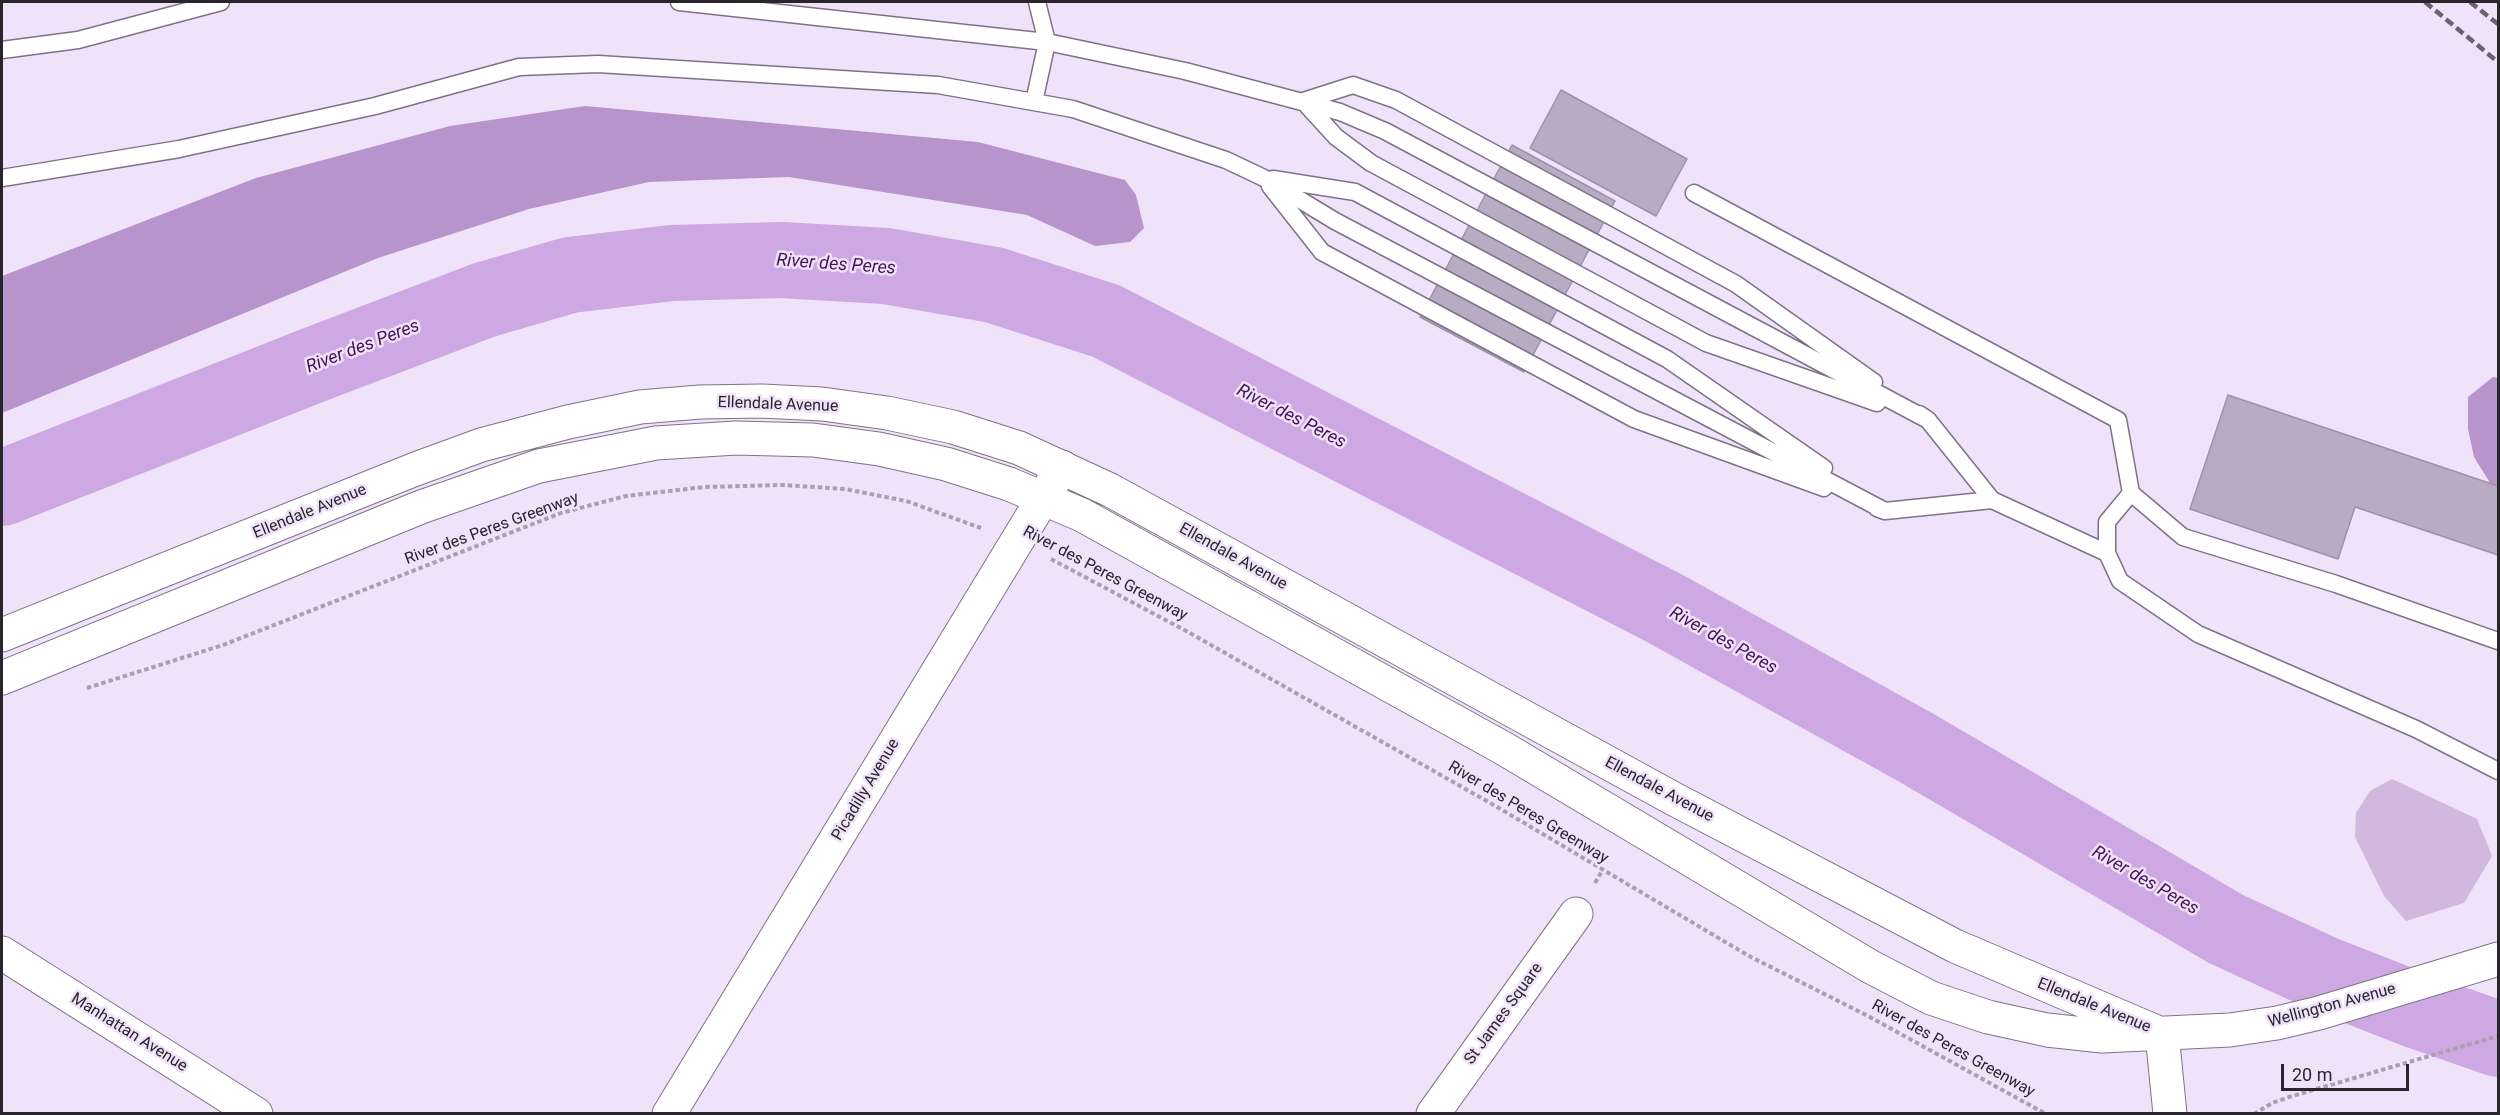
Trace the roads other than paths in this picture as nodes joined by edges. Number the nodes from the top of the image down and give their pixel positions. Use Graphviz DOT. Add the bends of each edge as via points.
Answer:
graph roads {
  1 [pos="221,2"];
  2 [pos="679,2"];
  3 [pos="1037,2"];
  4 [pos="1047,42"];
  5 [pos="2,50"];
  6 [pos="1304,101"];
  7 [pos="1034,102"];
  8 [pos="2,178"];
  9 [pos="1264,178"];
  10 [pos="1694,193"];
  11 [pos="1928,420"];
  12 [pos="1062,467"];
  13 [pos="2131,493"];
  14 [pos="1045,498"];
  15 [pos="1992,500"];
  16 [pos="1886,511"];
  17 [pos="2107,553"];
  18 [pos="2,635"];
  19 [pos="2499,641"];
  20 [pos="2,678"];
  21 [pos="2499,771"];
  22 [pos="1576,914"];
  23 [pos="2,953"];
  24 [pos="2499,959"];
  25 [pos="2167,1034"];
  26 [pos="255,1113"];
  27 [pos="669,1113"];
  28 [pos="1433,1113"];
  29 [pos="2170,1113"];
  1 -- 5 [label="lane" via="78,40"];
  2 -- 4 [label="lane"];
  3 -- 4 [label="lane"];
  4 -- 6 [label="lane" via="1185,70"];
  4 -- 7 [label="lane"];
  6 -- 11 [label="lane" via="1385,131"];
  6 -- 11 [label="lane" via="1336,137 1371,163 1706,344"];
  6 -- 11 [label="lane" via="1353,85 1396,100 1736,284"];
  7 -- 8 [label="lane" via="938,85 598,64 519,67 375,106 179,149"];
  7 -- 9 [label="lane" via="1073,109 1226,160"];
  9 -- 16 [label="lane" via="1335,221"];
  9 -- 16 [label="lane" via="1355,192 1501,270 1667,359"];
  9 -- 16 [label="lane" via="1322,252 1353,269 1634,418"];
  10 -- 13 [label="lane" via="2118,420"];
  11 -- 15 [label="lane"];
  12 -- 14 [label="main road, Picadilly Avenue"];
  12 -- 18 [label="main road, Ellendale Avenue" via="1019,448 953,427 887,413 762,401 640,407 472,449"];
  12 -- 25 [label="main road, Ellendale Avenue" via="1954,946"];
  13 -- 17 [label="lane" via="2107,522"];
  13 -- 19 [label="lane" via="2183,537 2336,584"];
  14 -- 20 [label="main road, Ellendale Avenue" via="946,464 879,449 813,440 736,438 656,443 539,466 421,507"];
  14 -- 25 [label="main road, Ellendale Avenue" via="1503,748 1931,998 1988,1017 2047,1030 2102,1036"];
  14 -- 27 [label="main road, Picadilly Avenue"];
  15 -- 16 [label="lane"];
  15 -- 17 [label="lane"];
  17 -- 21 [label="lane" via="2120,581 2198,634 2416,729"];
  22 -- 28 [label="main road, St James Square"];
  23 -- 26 [label="main road, Manhattan Avenue"];
  24 -- 25 [label="main road, Wellington Avenue" via="2319,1013 2242,1028"];
  25 -- 29 [label="main road"];
}
